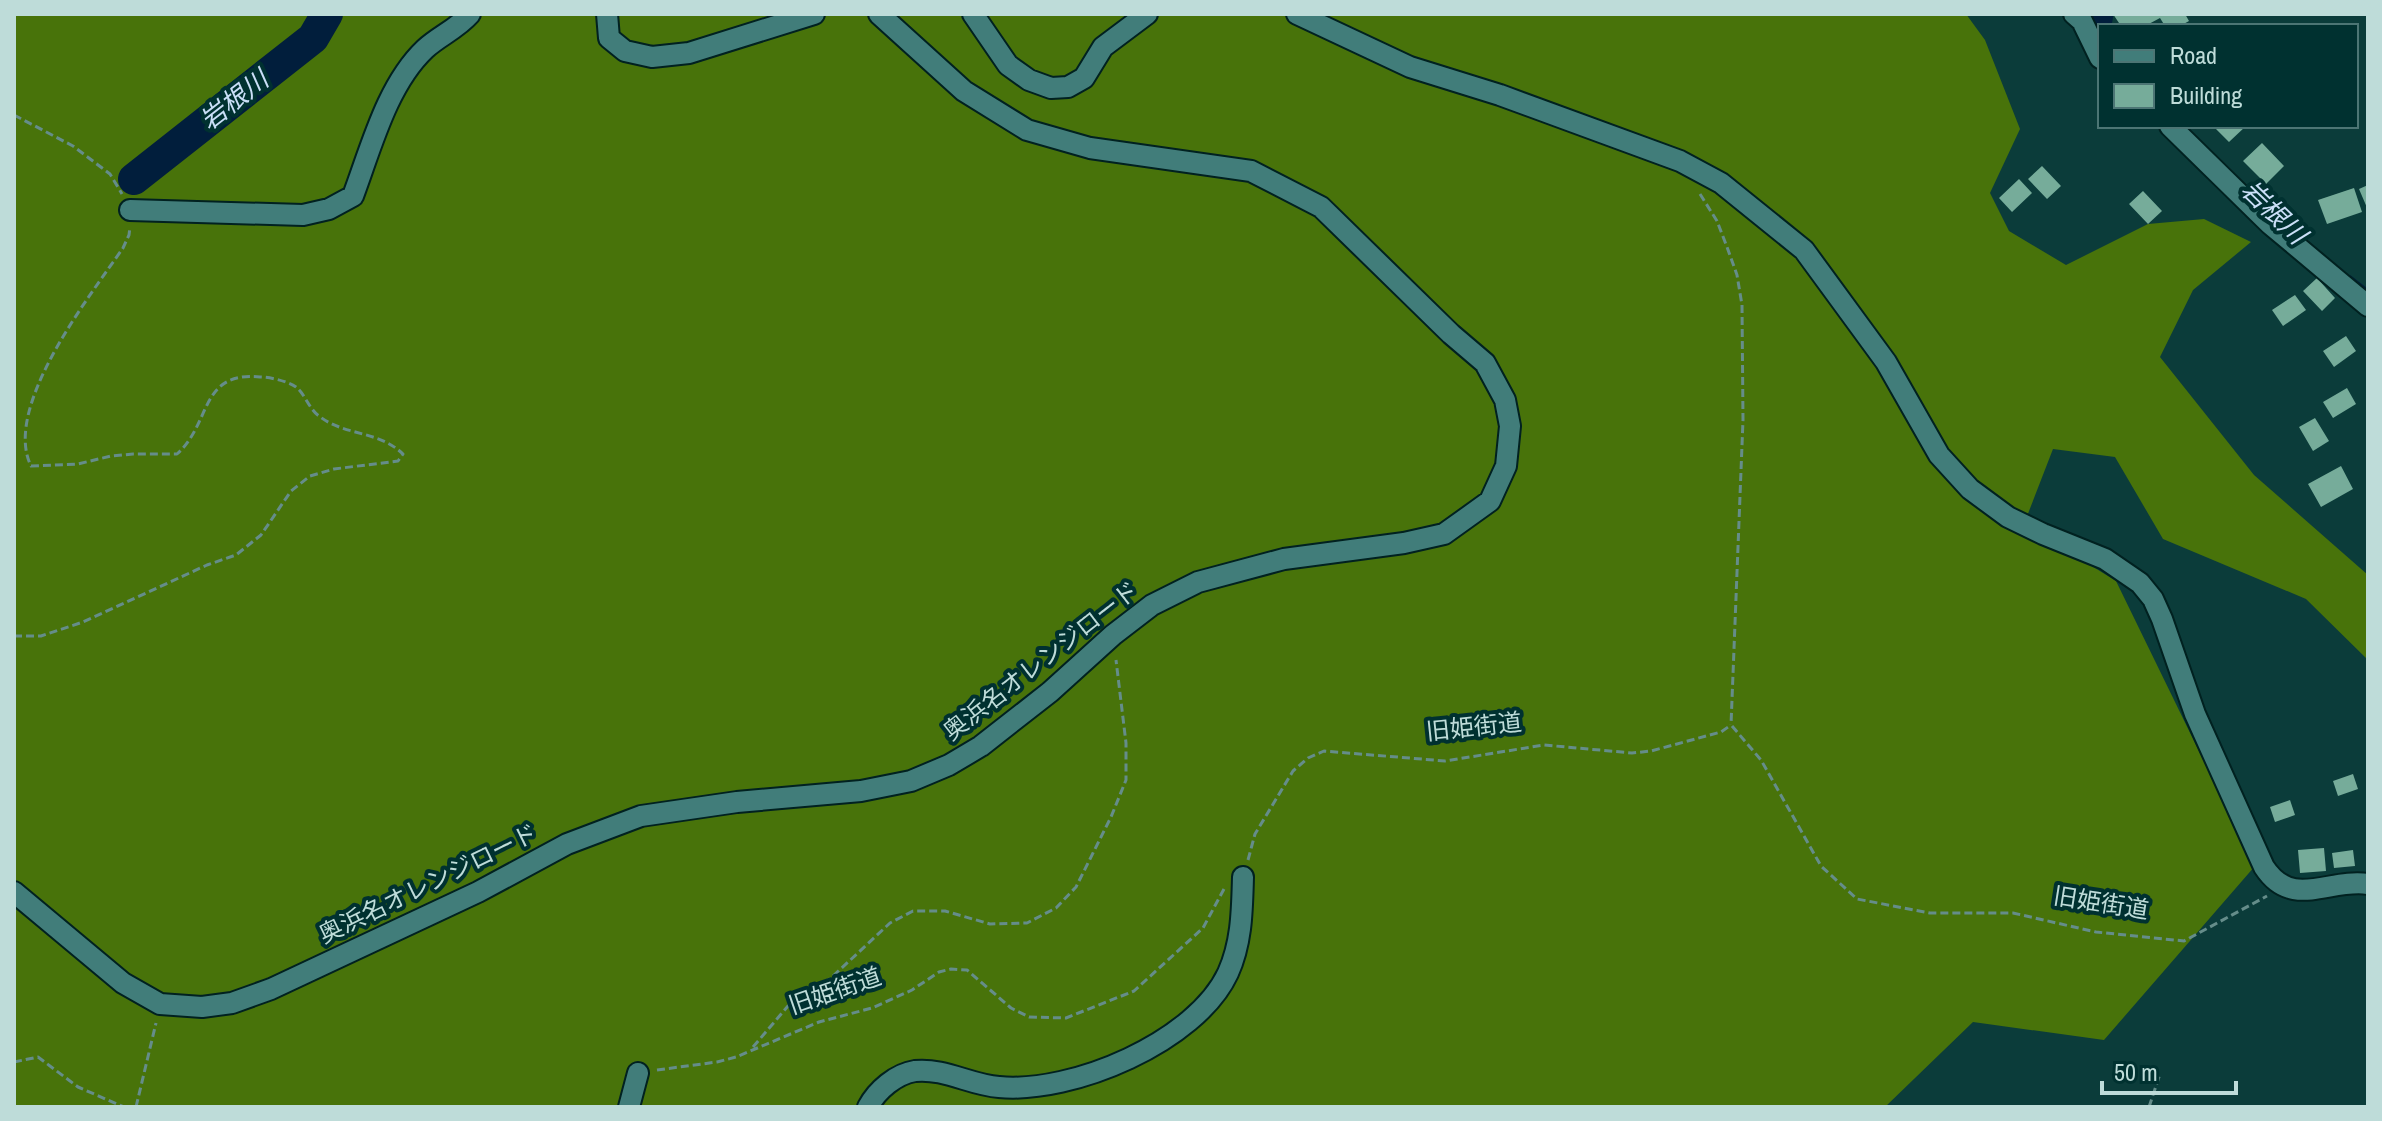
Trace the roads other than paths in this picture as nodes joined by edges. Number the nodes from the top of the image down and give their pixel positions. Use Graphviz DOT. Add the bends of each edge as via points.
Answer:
graph roads {
  1 [pos="470,14"];
  2 [pos="607,14"];
  3 [pos="814,14"];
  4 [pos="879,14"];
  5 [pos="973,14"];
  6 [pos="1147,14"];
  7 [pos="1297,14"];
  8 [pos="2074,14"];
  9 [pos="2098,54"];
  10 [pos="2172,128"];
  11 [pos="130,210"];
  12 [pos="2368,306"];
  13 [pos="1243,877"];
  14 [pos="2368,884"];
  15 [pos="14,892"];
  16 [pos="638,1073"];
  17 [pos="629,1107"];
  18 [pos="868,1107"];
  1 -- 11 [label="street" via="425,49 401,80 353,196 303,215"];
  2 -- 3 [label="street" via="609,38 625,51 652,57 689,53"];
  4 -- 15 [label="street, 奥浜名オレンジロード" via="964,91 1027,130 1090,148 1251,171 1321,207 1485,363 1505,400 1510,426 1506,466 1490,501 1444,534 1284,559 1198,582 1152,605 981,746 911,781 641,816 567,844 478,892 232,1003 160,1004 123,983"];
  5 -- 6 [label="street" via="1008,65 1051,88 1084,78 1103,47"];
  7 -- 14 [label="street" via="1410,67 1680,161 1721,183 1804,250 1886,362 1939,455 1970,489 2008,517 2105,559 2153,599 2195,714 2271,878 2299,891"];
  8 -- 9 [label="street"];
  10 -- 12 [label="street" via="2270,224"];
  13 -- 18 [label="street" via="1242,927 1229,971 1190,1020 1138,1055 1039,1087 997,1087 914,1071 882,1089"];
  16 -- 17 [label="street"];
}
